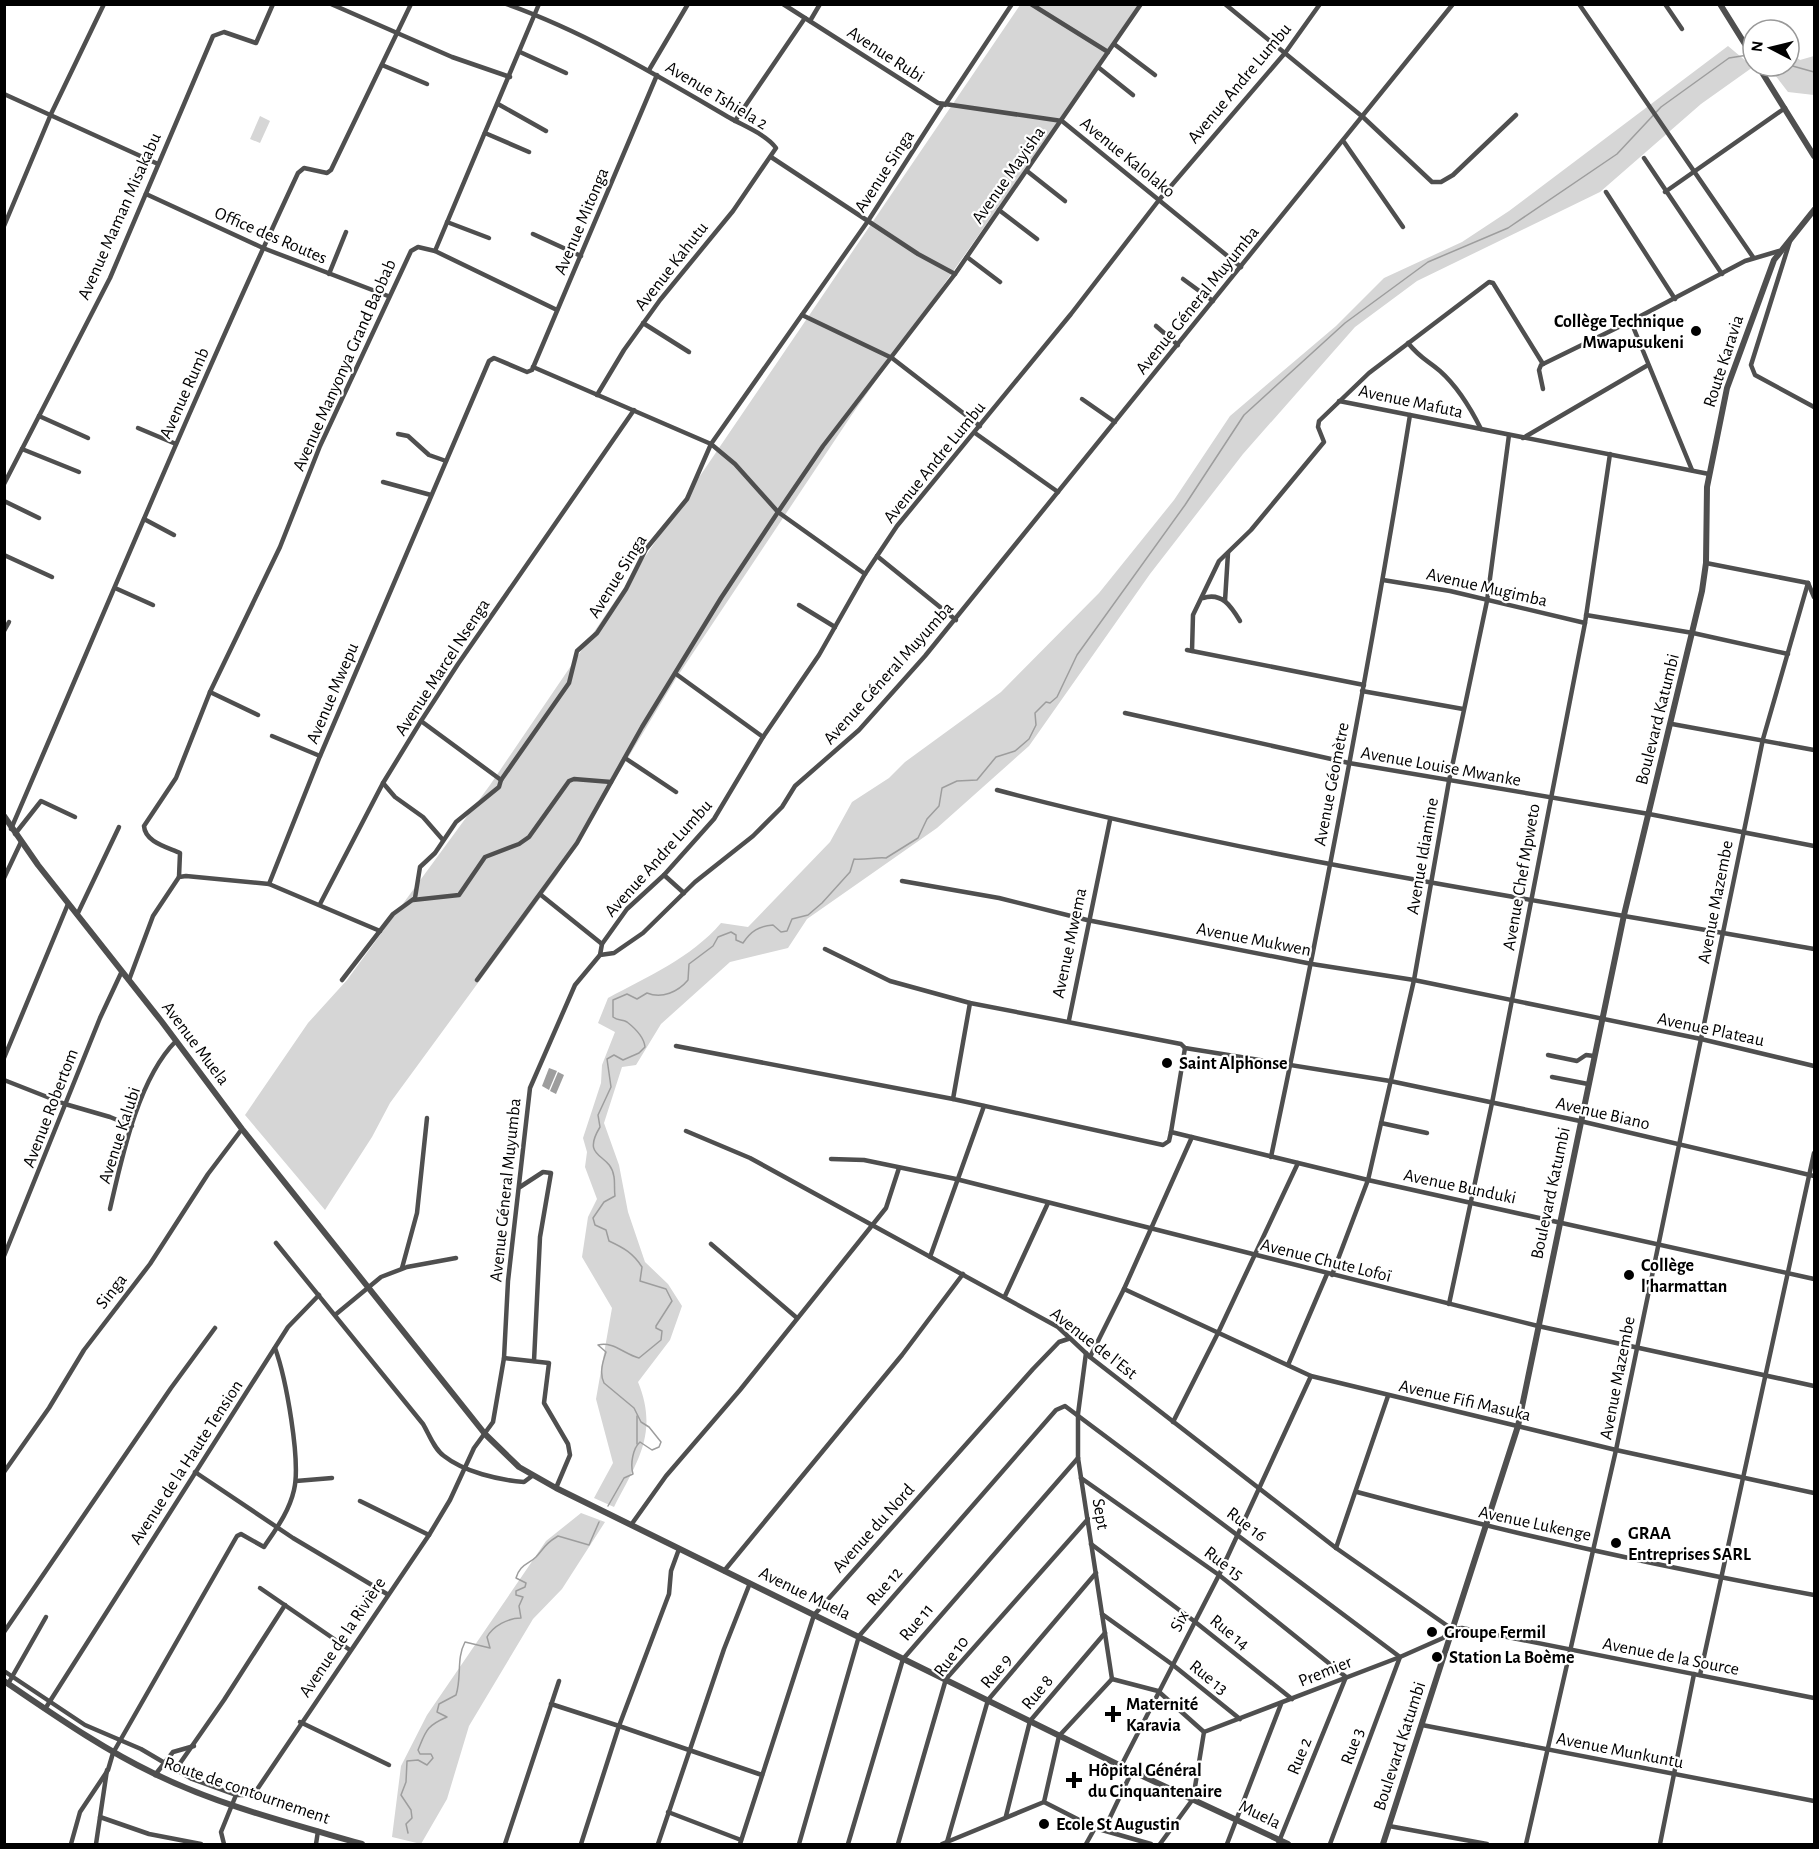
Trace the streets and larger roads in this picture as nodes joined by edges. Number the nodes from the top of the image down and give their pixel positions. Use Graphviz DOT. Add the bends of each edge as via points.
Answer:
graph roads {
  1 [pos="104,4"];
  2 [pos="273,4"];
  3 [pos="331,4"];
  4 [pos="411,4"];
  5 [pos="506,4"];
  6 [pos="539,4"];
  7 [pos="688,4"];
  8 [pos="783,4"];
  9 [pos="820,4"];
  10 [pos="1012,4"];
  11 [pos="1031,4"];
  12 [pos="1141,4"];
  13 [pos="1225,4"];
  14 [pos="1320,4"];
  15 [pos="1453,4"];
  16 [pos="1579,4"];
  17 [pos="1665,4"];
  18 [pos="1720,4"];
  19 [pos="535,15"];
  20 [pos="808,20"];
  21 [pos="1682,29"];
  22 [pos="398,33"];
  23 [pos="1741,38"];
  24 [pos="1114,44"];
  25 [pos="520,52"];
  26 [pos="1108,52"];
  27 [pos="1285,53"];
  28 [pos="382,65"];
  29 [pos="1098,67"];
  30 [pos="649,70"];
  31 [pos="566,73"];
  32 [pos="657,75"];
  33 [pos="1155,75"];
  34 [pos="510,76"];
  35 [pos="1766,78"];
  36 [pos="427,84"];
  37 [pos="4,94"];
  38 [pos="1133,95"];
  39 [pos="498,104"];
  40 [pos="944,104"];
  41 [pos="1785,108"];
  42 [pos="51,114"];
  43 [pos="1516,115"];
  44 [pos="1364,118"];
  45 [pos="1062,121"];
  46 [pos="735,122"];
  47 [pos="546,131"];
  48 [pos="485,133"];
  49 [pos="1344,142"];
  50 [pos="530,152"];
  51 [pos="1815,156"];
  52 [pos="771,157"];
  53 [pos="1644,158"];
  54 [pos="158,164"];
  55 [pos="1027,171"];
  56 [pos="1696,171"];
  57 [pos="1606,192"];
  58 [pos="1665,192"];
  59 [pos="146,194"];
  60 [pos="1159,200"];
  61 [pos="1065,201"];
  62 [pos="999,210"];
  63 [pos="1815,210"];
  64 [pos="868,221"];
  65 [pos="447,222"];
  66 [pos="4,226"];
  67 [pos="1403,227"];
  68 [pos="346,232"];
  69 [pos="533,234"];
  70 [pos="489,238"];
  71 [pos="1790,238"];
  72 [pos="1037,239"];
  73 [pos="263,249"];
  74 [pos="435,250"];
  75 [pos="1779,251"];
  76 [pos="581,256"];
  77 [pos="967,256"];
  78 [pos="1753,257"];
  79 [pos="1241,267"];
  80 [pos="329,274"];
  81 [pos="955,274"];
  82 [pos="1722,274"];
  83 [pos="1182,279"];
  84 [pos="1000,282"];
  85 [pos="388,297"];
  86 [pos="1676,298"];
  87 [pos="1213,301"];
  88 [pos="557,310"];
  89 [pos="802,315"];
  90 [pos="1633,320"];
  91 [pos="643,323"];
  92 [pos="1155,326"];
  93 [pos="1408,343"];
  94 [pos="1178,345"];
  95 [pos="689,352"];
  96 [pos="892,358"];
  97 [pos="1543,364"];
  98 [pos="1648,365"];
  99 [pos="533,367"];
  100 [pos="1543,388"];
  101 [pos="597,395"];
  102 [pos="1082,399"];
  103 [pos="1339,401"];
  104 [pos="1815,407"];
  105 [pos="634,410"];
  106 [pos="1410,414"];
  107 [pos="39,416"];
  108 [pos="1115,422"];
  109 [pos="980,426"];
  110 [pos="138,428"];
  111 [pos="1481,429"];
  112 [pos="975,433"];
  113 [pos="398,434"];
  114 [pos="1509,435"];
  115 [pos="88,438"];
  116 [pos="1523,438"];
  117 [pos="176,444"];
  118 [pos="711,444"];
  119 [pos="22,449"];
  120 [pos="1610,454"];
  121 [pos="446,460"];
  122 [pos="1692,470"];
  123 [pos="79,472"];
  124 [pos="1709,474"];
  125 [pos="383,482"];
  126 [pos="4,484"];
  127 [pos="1058,492"];
  128 [pos="431,495"];
  129 [pos="4,501"];
  130 [pos="778,512"];
  131 [pos="39,518"];
  132 [pos="144,519"];
  133 [pos="174,534"];
  134 [pos="1706,538"];
  135 [pos="1228,553"];
  136 [pos="4,555"];
  137 [pos="877,556"];
  138 [pos="1706,563"];
  139 [pos="865,574"];
  140 [pos="52,577"];
  141 [pos="1383,580"];
  142 [pos="1808,583"];
  143 [pos="115,588"];
  144 [pos="1815,597"];
  145 [pos="1201,599"];
  146 [pos="1226,601"];
  147 [pos="1487,601"];
  148 [pos="153,605"];
  149 [pos="799,605"];
  150 [pos="1586,615"];
  151 [pos="956,620"];
  152 [pos="1239,621"];
  153 [pos="9,622"];
  154 [pos="1585,623"];
  155 [pos="835,627"];
  156 [pos="4,631"];
  157 [pos="1693,633"];
  158 [pos="1788,654"];
  159 [pos="676,674"];
  160 [pos="1363,688"];
  161 [pos="210,692"];
  162 [pos="1463,709"];
  163 [pos="1125,713"];
  164 [pos="258,715"];
  165 [pos="421,722"];
  166 [pos="1672,724"];
  167 [pos="272,736"];
  168 [pos="763,737"];
  169 [pos="1763,739"];
  170 [pos="1815,750"];
  171 [pos="320,756"];
  172 [pos="625,758"];
  173 [pos="1349,763"];
  174 [pos="501,780"];
  175 [pos="1449,781"];
  176 [pos="611,782"];
  177 [pos="383,783"];
  178 [pos="997,790"];
  179 [pos="676,792"];
  180 [pos="1549,799"];
  181 [pos="1649,814"];
  182 [pos="4,816"];
  183 [pos="75,817"];
  184 [pos="1110,820"];
  185 [pos="119,827"];
  186 [pos="13,831"];
  187 [pos="1742,832"];
  188 [pos="442,840"];
  189 [pos="21,842"];
  190 [pos="1815,846"];
  191 [pos="1330,862"];
  192 [pos="664,875"];
  193 [pos="4,878"];
  194 [pos="179,878"];
  195 [pos="902,881"];
  196 [pos="1431,881"];
  197 [pos="269,884"];
  198 [pos="684,892"];
  199 [pos="541,895"];
  200 [pos="1530,899"];
  201 [pos="413,900"];
  202 [pos="68,904"];
  203 [pos="320,904"];
  204 [pos="77,915"];
  205 [pos="1624,915"];
  206 [pos="1087,920"];
  207 [pos="380,931"];
  208 [pos="1722,932"];
  209 [pos="602,945"];
  210 [pos="825,949"];
  211 [pos="1815,949"];
  212 [pos="600,955"];
  213 [pos="1312,964"];
  214 [pos="122,971"];
  215 [pos="129,980"];
  216 [pos="342,980"];
  217 [pos="477,980"];
  218 [pos="1414,980"];
  219 [pos="1511,1000"];
  220 [pos="970,1003"];
  221 [pos="1069,1020"];
  222 [pos="1602,1021"];
  223 [pos="1701,1039"];
  224 [pos="176,1041"];
  225 [pos="676,1046"];
  226 [pos="1185,1048"];
  227 [pos="1548,1055"];
  228 [pos="1594,1056"];
  229 [pos="4,1058"];
  230 [pos="1291,1064"];
  231 [pos="1815,1066"];
  232 [pos="1552,1077"];
  233 [pos="4,1080"];
  234 [pos="1390,1081"];
  235 [pos="1588,1084"];
  236 [pos="953,1099"];
  237 [pos="1492,1103"];
  238 [pos="65,1104"];
  239 [pos="984,1106"];
  240 [pos="426,1118"];
  241 [pos="1580,1120"];
  242 [pos="1381,1124"];
  243 [pos="132,1126"];
  244 [pos="242,1129"];
  245 [pos="686,1131"];
  246 [pos="1172,1132"];
  247 [pos="1427,1133"];
  248 [pos="1192,1137"];
  249 [pos="1679,1144"];
  250 [pos="1815,1153"];
  251 [pos="1271,1157"];
  252 [pos="831,1159"];
  253 [pos="1298,1163"];
  254 [pos="899,1168"];
  255 [pos="1812,1175"];
  256 [pos="956,1179"];
  257 [pos="1368,1180"];
  258 [pos="519,1187"];
  259 [pos="1048,1203"];
  260 [pos="1470,1203"];
  261 [pos="110,1209"];
  262 [pos="1559,1222"];
  263 [pos="873,1224"];
  264 [pos="1151,1228"];
  265 [pos="276,1243"];
  266 [pos="711,1244"];
  267 [pos="1657,1244"];
  268 [pos="4,1256"];
  269 [pos="1255,1256"];
  270 [pos="930,1257"];
  271 [pos="456,1258"];
  272 [pos="402,1268"];
  273 [pos="1788,1273"];
  274 [pos="963,1274"];
  275 [pos="1330,1274"];
  276 [pos="1815,1279"];
  277 [pos="368,1286"];
  278 [pos="1124,1289"];
  279 [pos="319,1294"];
  280 [pos="1005,1296"];
  281 [pos="1449,1304"];
  282 [pos="335,1315"];
  283 [pos="797,1318"];
  284 [pos="1538,1326"];
  285 [pos="215,1328"];
  286 [pos="1218,1333"];
  287 [pos="1068,1339"];
  288 [pos="1637,1346"];
  289 [pos="276,1348"];
  290 [pos="1088,1355"];
  291 [pos="504,1358"];
  292 [pos="534,1361"];
  293 [pos="1288,1365"];
  294 [pos="1768,1375"];
  295 [pos="1311,1376"];
  296 [pos="1815,1386"];
  297 [pos="1388,1396"];
  298 [pos="1078,1414"];
  299 [pos="1173,1422"];
  300 [pos="1518,1426"];
  301 [pos="485,1434"];
  302 [pos="1616,1450"];
  303 [pos="1078,1458"];
  304 [pos="466,1467"];
  305 [pos="4,1472"];
  306 [pos="195,1472"];
  307 [pos="532,1476"];
  308 [pos="1081,1478"];
  309 [pos="1744,1478"];
  310 [pos="332,1479"];
  311 [pos="296,1481"];
  312 [pos="1260,1487"];
  313 [pos="555,1488"];
  314 [pos="1357,1492"];
  315 [pos="1815,1493"];
  316 [pos="360,1501"];
  317 [pos="1088,1519"];
  318 [pos="632,1525"];
  319 [pos="1486,1527"];
  320 [pos="277,1528"];
  321 [pos="1238,1533"];
  322 [pos="429,1535"];
  323 [pos="1091,1544"];
  324 [pos="1336,1548"];
  325 [pos="679,1549"];
  326 [pos="1593,1549"];
  327 [pos="724,1571"];
  328 [pos="1096,1573"];
  329 [pos="1219,1575"];
  330 [pos="1721,1578"];
  331 [pos="750,1583"];
  332 [pos="260,1588"];
  333 [pos="387,1594"];
  334 [pos="1815,1595"];
  335 [pos="285,1605"];
  336 [pos="1102,1614"];
  337 [pos="814,1615"];
  338 [pos="46,1617"];
  339 [pos="1194,1621"];
  340 [pos="1452,1629"];
  341 [pos="4,1632"];
  342 [pos="1105,1634"];
  343 [pos="859,1636"];
  344 [pos="350,1650"];
  345 [pos="1568,1650"];
  346 [pos="1400,1657"];
  347 [pos="903,1659"];
  348 [pos="1173,1665"];
  349 [pos="4,1671"];
  350 [pos="1697,1675"];
  351 [pos="13,1676"];
  352 [pos="1346,1677"];
  353 [pos="946,1679"];
  354 [pos="1112,1679"];
  355 [pos="559,1681"];
  356 [pos="6,1683"];
  357 [pos="1158,1691"];
  358 [pos="1815,1698"];
  359 [pos="1292,1699"];
  360 [pos="988,1700"];
  361 [pos="51,1701"];
  362 [pos="1281,1703"];
  363 [pos="551,1704"];
  364 [pos="45,1709"];
  365 [pos="1240,1719"];
  366 [pos="1030,1721"];
  367 [pos="300,1722"];
  368 [pos="1422,1725"];
  369 [pos="619,1726"];
  370 [pos="1204,1732"];
  371 [pos="1059,1736"];
  372 [pos="120,1741"];
  373 [pos="194,1746"];
  374 [pos="689,1750"];
  375 [pos="1546,1750"];
  376 [pos="113,1753"];
  377 [pos="164,1761"];
  378 [pos="389,1765"];
  379 [pos="1121,1767"];
  380 [pos="176,1769"];
  381 [pos="108,1770"];
  382 [pos="1132,1772"];
  383 [pos="155,1774"];
  384 [pos="1675,1774"];
  385 [pos="762,1775"];
  386 [pos="236,1795"];
  387 [pos="1193,1799"];
  388 [pos="1815,1801"];
  389 [pos="1044,1802"];
  390 [pos="232,1803"];
  391 [pos="668,1812"];
  392 [pos="1006,1816"];
  393 [pos="100,1817"];
  394 [pos="1236,1819"];
  395 [pos="1389,1826"];
  396 [pos="1095,1828"];
  397 [pos="1104,1830"];
  398 [pos="318,1831"];
  399 [pos="740,1842"];
  400 [pos="1279,1842"];
  401 [pos="945,1843"];
  402 [pos="71,1845"];
  403 [pos="96,1845"];
  404 [pos="201,1845"];
  405 [pos="224,1845"];
  406 [pos="316,1845"];
  407 [pos="362,1845"];
  408 [pos="505,1845"];
  409 [pos="581,1845"];
  410 [pos="658,1845"];
  411 [pos="799,1845"];
  412 [pos="848,1845"];
  413 [pos="898,1845"];
  414 [pos="1086,1845"];
  415 [pos="1151,1845"];
  416 [pos="1160,1845"];
  417 [pos="1227,1845"];
  418 [pos="1288,1845"];
  419 [pos="1330,1845"];
  420 [pos="1383,1845"];
  421 [pos="1487,1845"];
  422 [pos="1526,1845"];
  423 [pos="1660,1845"];
  1 -- 42 [label="street"];
  2 -- 54 [label="street, Avenue Maman Misakabu" via="256,43 224,32 213,36"];
  3 -- 22 [label="street"];
  4 -- 22 [label="street, Avenue Rumb"];
  5 -- 19 [label="street, Avenue Tshiela 2"];
  6 -- 19 [label="street"];
  7 -- 30 [label="street"];
  8 -- 20 [label="street, Avenue Rubi"];
  9 -- 20 [label="street"];
  10 -- 40 [label="street, Avenue Singa"];
  11 -- 26 [label="street"];
  12 -- 24 [label="street, Avenue Mayisha"];
  13 -- 27 [label="street"];
  14 -- 27 [label="street, Avenue Andre Lumbu"];
  15 -- 44 [label="street, Avenue Géneral Muyumba"];
  16 -- 56 [label="street"];
  17 -- 21 [label="street"];
  18 -- 23 [label="street"];
  19 -- 25 [label="street"];
  19 -- 30 [label="street, Avenue Tshiela 2"];
  20 -- 40 [label="street, Avenue Rubi"];
  20 -- 46 [label="street"];
  22 -- 28 [label="street, Avenue Rumb"];
  22 -- 34 [label="street" via="452,57"];
  24 -- 26 [label="street, Avenue Mayisha"];
  24 -- 33 [label="street"];
  25 -- 31 [label="street"];
  25 -- 34 [label="street"];
  26 -- 29 [label="street, Avenue Mayisha"];
  27 -- 44 [label="street"];
  27 -- 60 [label="street, Avenue Andre Lumbu"];
  28 -- 36 [label="street"];
  28 -- 73 [label="street, Avenue Rumb" via="330,172 300,170"];
  29 -- 38 [label="street"];
  29 -- 45 [label="street, Avenue Mayisha"];
  30 -- 32 [label="street, Avenue Tshiela 2"];
  32 -- 46 [label="street, Avenue Tshiela 2"];
  32 -- 76 [label="street, Avenue Mitonga"];
  34 -- 39 [label="street"];
  35 -- 41 [label="street"];
  37 -- 42 [label="street"];
  39 -- 47 [label="street"];
  39 -- 48 [label="street"];
  40 -- 45 [label="street, Avenue Kalolako"];
  40 -- 64 [label="street, Avenue Singa"];
  41 -- 51 [label="street"];
  41 -- 56 [label="street"];
  42 -- 54 [label="street"];
  42 -- 66 [label="street"];
  43 -- 44 [label="street" via="1453,174 1438,182 1429,180"];
  44 -- 49 [label="street, Avenue Géneral Muyumba"];
  45 -- 55 [label="street, Avenue Mayisha"];
  45 -- 60 [label="street, Avenue Kalolako"];
  46 -- 52 [label="street, Avenue Tshiela 2" via="774,145 776,150"];
  48 -- 50 [label="street"];
  48 -- 65 [label="street"];
  49 -- 67 [label="street"];
  49 -- 79 [label="street, Avenue Géneral Muyumba"];
  52 -- 64 [label="street, Avenue Tshiela 2"];
  52 -- 91 [label="street, Avenue Kahutu"];
  53 -- 58 [label="street"];
  54 -- 59 [label="street, Avenue Maman Misakabu"];
  55 -- 61 [label="street"];
  55 -- 62 [label="street, Avenue Mayisha"];
  56 -- 58 [label="street"];
  56 -- 78 [label="street"];
  57 -- 86 [label="street"];
  58 -- 82 [label="street"];
  59 -- 73 [label="street, Office des Routes"];
  59 -- 107 [label="street, Avenue Maman Misakabu" via="110,278"];
  60 -- 79 [label="street, Avenue Kalolako"];
  60 -- 109 [label="street, Avenue Andre Lumbu"];
  62 -- 72 [label="street"];
  62 -- 77 [label="street, Avenue Mayisha"];
  63 -- 71 [label="street, Route Karavia"];
  64 -- 81 [label="street, Avenue Tshiela 2"];
  64 -- 89 [label="street, Avenue Singa"];
  65 -- 70 [label="street"];
  65 -- 74 [label="street"];
  68 -- 80 [label="street"];
  69 -- 76 [label="street"];
  71 -- 75 [label="street, Route Karavia"];
  71 -- 104 [label="street" via="1751,365 1755,375"];
  73 -- 80 [label="street, Office des Routes"];
  73 -- 117 [label="street, Avenue Rumb"];
  74 -- 85 [label="street, Avenue Manyonya Grand Baobab" via="414,248"];
  74 -- 88 [label="street"];
  75 -- 78 [label="street"];
  75 -- 124 [label="street, Route Karavia" via="1731,374"];
  76 -- 88 [label="street, Avenue Mitonga"];
  77 -- 81 [label="street, Avenue Mayisha"];
  77 -- 84 [label="street"];
  78 -- 82 [label="street"];
  79 -- 87 [label="street, Avenue Géneral Muyumba"];
  80 -- 85 [label="street, Office des Routes"];
  81 -- 96 [label="street, Avenue Mayisha"];
  82 -- 86 [label="street"];
  83 -- 87 [label="street"];
  85 -- 161 [label="street, Avenue Manyonya Grand Baobab" via="320,446 271,567"];
  86 -- 90 [label="street"];
  87 -- 94 [label="street, Avenue Géneral Muyumba"];
  88 -- 99 [label="street, Avenue Mitonga"];
  89 -- 96 [label="street"];
  89 -- 118 [label="street, Avenue Singa"];
  90 -- 97 [label="street"];
  90 -- 98 [label="street"];
  91 -- 95 [label="street"];
  91 -- 101 [label="street, Avenue Kahutu"];
  92 -- 94 [label="street"];
  93 -- 97 [label="street" via="1491,282"];
  93 -- 103 [label="street"];
  93 -- 111 [label="street" via="1458,391"];
  94 -- 108 [label="street, Avenue Géneral Muyumba"];
  96 -- 109 [label="street"];
  96 -- 130 [label="street, Avenue Mayisha" via="823,446"];
  97 -- 100 [label="street" via="1539,370"];
  98 -- 116 [label="street"];
  98 -- 122 [label="street"];
  99 -- 101 [label="street"];
  99 -- 121 [label="street, Avenue Mwepu" via="530,372 524,371 490,359"];
  101 -- 105 [label="street"];
  102 -- 108 [label="street"];
  103 -- 106 [label="street, Avenue Mafuta"];
  103 -- 135 [label="street, Avenue Mafuta" via="1318,423 1324,442 1251,531"];
  105 -- 118 [label="street"];
  105 -- 165 [label="street, Avenue Marcel Nsenga"];
  106 -- 111 [label="street, Avenue Mafuta"];
  106 -- 141 [label="street, Avenue Géomètre"];
  107 -- 115 [label="street"];
  107 -- 119 [label="street, Avenue Maman Misakabu"];
  108 -- 127 [label="street, Avenue Géneral Muyumba"];
  109 -- 112 [label="street, Avenue Andre Lumbu"];
  110 -- 117 [label="street"];
  111 -- 114 [label="street, Avenue Mafuta"];
  112 -- 127 [label="street"];
  112 -- 137 [label="street, Avenue Andre Lumbu" via="897,526"];
  113 -- 121 [label="street" via="408,436 429,455"];
  114 -- 116 [label="street, Avenue Mafuta"];
  114 -- 147 [label="street, Avenue Idiamine"];
  116 -- 120 [label="street, Avenue Mafuta"];
  117 -- 132 [label="street, Avenue Rumb"];
  118 -- 130 [label="street" via="735,464"];
  118 -- 174 [label="street, Avenue Singa" via="687,499 649,545 597,633 577,651 569,683"];
  119 -- 123 [label="street"];
  119 -- 126 [label="street, Avenue Maman Misakabu"];
  120 -- 122 [label="street, Avenue Mafuta"];
  120 -- 150 [label="street, Avenue Chef Mpweto"];
  121 -- 128 [label="street, Avenue Mwepu"];
  122 -- 124 [label="street, Avenue Mafuta"];
  124 -- 134 [label="street, Route Karavia"];
  125 -- 128 [label="street"];
  127 -- 151 [label="street, Avenue Géneral Muyumba"];
  128 -- 171 [label="street, Avenue Mwepu"];
  129 -- 131 [label="street"];
  130 -- 139 [label="street"];
  130 -- 159 [label="street, Avenue Mayisha"];
  132 -- 133 [label="street"];
  132 -- 143 [label="street, Avenue Rumb"];
  134 -- 138 [label="street, Boulevard Katumbi"];
  135 -- 145 [label="street, Avenue Mafuta" via="1218,564"];
  135 -- 146 [label="street"];
  136 -- 140 [label="street"];
  137 -- 139 [label="street, Avenue Andre Lumbu"];
  137 -- 151 [label="street"];
  138 -- 142 [label="street"];
  138 -- 157 [label="street, Boulevard Katumbi"];
  139 -- 155 [label="street, Avenue Andre Lumbu"];
  141 -- 147 [label="street, Avenue Mugimba"];
  141 -- 160 [label="street, Avenue Géomètre"];
  142 -- 144 [label="street"];
  142 -- 158 [label="street, Avenue Mazembe"];
  143 -- 148 [label="street"];
  143 -- 186 [label="street, Avenue Rumb"];
  145 -- 146 [label="street" via="1210,596"];
  145 -- 160 [label="street, Avenue Mafuta" via="1192,621 1190,651"];
  146 -- 152 [label="street"];
  147 -- 154 [label="street, Avenue Mugimba"];
  147 -- 162 [label="street, Avenue Idiamine"];
  149 -- 155 [label="street"];
  150 -- 154 [label="street, Avenue Chef Mpweto"];
  150 -- 157 [label="street"];
  151 -- 198 [label="street, Avenue Géneral Muyumba" via="859,730 800,782 753,836"];
  153 -- 156 [label="street"];
  154 -- 180 [label="street, Avenue Chef Mpweto"];
  155 -- 168 [label="street, Avenue Andre Lumbu"];
  157 -- 158 [label="street"];
  157 -- 166 [label="street, Boulevard Katumbi"];
  158 -- 169 [label="street, Avenue Mazembe"];
  159 -- 168 [label="street"];
  159 -- 172 [label="street, Avenue Mayisha"];
  160 -- 162 [label="street"];
  160 -- 173 [label="street, Avenue Géomètre"];
  161 -- 164 [label="street"];
  161 -- 194 [label="street, Avenue Manyonya Grand Baobab" via="176,778 144,828 155,842 180,853"];
  162 -- 175 [label="street, Avenue Idiamine"];
  163 -- 173 [label="street, Avenue Louise Mwanke"];
  165 -- 174 [label="street"];
  165 -- 177 [label="street, Avenue Marcel Nsenga"];
  166 -- 169 [label="street"];
  166 -- 181 [label="street, Boulevard Katumbi"];
  167 -- 171 [label="street"];
  168 -- 192 [label="street, Avenue Andre Lumbu" via="714,819"];
  169 -- 170 [label="street"];
  169 -- 187 [label="street, Avenue Mazembe"];
  171 -- 197 [label="street, Avenue Mwepu"];
  172 -- 176 [label="street, Avenue Mayisha"];
  172 -- 179 [label="street"];
  173 -- 175 [label="street, Avenue Louise Mwanke"];
  173 -- 191 [label="street, Avenue Géomètre"];
  174 -- 188 [label="street, Avenue Singa" via="495,793 462,815"];
  175 -- 180 [label="street, Avenue Louise Mwanke"];
  175 -- 196 [label="street, Avenue Idiamine"];
  176 -- 199 [label="street, Avenue Mayisha" via="577,843"];
  176 -- 201 [label="street" via="574,778 529,837 485,857 459,895"];
  177 -- 188 [label="street" via="423,817"];
  177 -- 203 [label="street, Avenue Marcel Nsenga"];
  178 -- 184 [label="street"];
  180 -- 181 [label="street, Avenue Louise Mwanke"];
  180 -- 200 [label="street, Avenue Chef Mpweto"];
  181 -- 187 [label="street, Avenue Louise Mwanke"];
  181 -- 205 [label="street, Boulevard Katumbi"];
  182 -- 186 [label="street, Avenue Muela"];
  183 -- 186 [label="street" via="41,801"];
  184 -- 191 [label="street"];
  184 -- 206 [label="street, Avenue Mwema"];
  185 -- 204 [label="street"];
  186 -- 189 [label="street, Avenue Muela"];
  187 -- 190 [label="street, Avenue Louise Mwanke"];
  187 -- 208 [label="street, Avenue Mazembe"];
  188 -- 201 [label="street, Avenue Singa" via="420,867"];
  189 -- 193 [label="street"];
  189 -- 202 [label="street, Avenue Muela"];
  191 -- 196 [label="street"];
  191 -- 213 [label="street, Avenue Géomètre"];
  192 -- 198 [label="street"];
  192 -- 209 [label="street, Avenue Andre Lumbu" via="627,909"];
  194 -- 197 [label="street" via="206,876"];
  194 -- 215 [label="street" via="153,916"];
  195 -- 206 [label="street, Avenue Mukwen" via="999,898"];
  196 -- 200 [label="street"];
  196 -- 218 [label="street, Avenue Idiamine"];
  197 -- 203 [label="street"];
  198 -- 212 [label="street, Avenue Géneral Muyumba" via="643,933 614,953"];
  199 -- 209 [label="street"];
  199 -- 217 [label="street, Avenue Mayisha"];
  200 -- 205 [label="street"];
  200 -- 219 [label="street, Avenue Chef Mpweto"];
  201 -- 207 [label="street" via="393,914"];
  202 -- 204 [label="street, Avenue Muela"];
  202 -- 229 [label="street"];
  203 -- 207 [label="street"];
  204 -- 214 [label="street, Avenue Muela"];
  205 -- 208 [label="street"];
  205 -- 222 [label="street, Boulevard Katumbi"];
  206 -- 213 [label="street, Avenue Mukwen"];
  206 -- 221 [label="street, Avenue Mwema"];
  207 -- 216 [label="street"];
  208 -- 211 [label="street"];
  208 -- 223 [label="street, Avenue Mazembe"];
  209 -- 212 [label="street, Avenue Andre Lumbu"];
  210 -- 220 [label="street" via="890,981"];
  212 -- 258 [label="street, Avenue Géneral Muyumba" via="576,983 532,1083"];
  213 -- 218 [label="street, Avenue Mukwen"];
  213 -- 230 [label="street, Avenue Géomètre"];
  214 -- 215 [label="street, Avenue Muela"];
  214 -- 238 [label="street, Avenue Robertom"];
  215 -- 224 [label="street, Avenue Muela"];
  218 -- 219 [label="street, Avenue Mukwen"];
  218 -- 234 [label="street, Avenue Idiamine"];
  219 -- 222 [label="street, Avenue Mukwen"];
  219 -- 237 [label="street, Avenue Chef Mpweto"];
  220 -- 221 [label="street"];
  220 -- 236 [label="street"];
  221 -- 226 [label="street, Avenue Mwema"];
  222 -- 223 [label="street, Avenue Plateau"];
  222 -- 228 [label="street, Boulevard Katumbi"];
  223 -- 231 [label="street, Avenue Plateau"];
  223 -- 249 [label="street, Avenue Mazembe"];
  224 -- 243 [label="street, Avenue Kalubi" via="154,1075"];
  224 -- 244 [label="street, Avenue Muela"];
  225 -- 236 [label="street"];
  226 -- 230 [label="street, Avenue Mwema"];
  226 -- 246 [label="street"];
  227 -- 228 [label="street" via="1577,1061 1586,1055"];
  228 -- 235 [label="street, Boulevard Katumbi"];
  230 -- 234 [label="street, Avenue Biano"];
  230 -- 251 [label="street, Avenue Géomètre"];
  232 -- 235 [label="street"];
  233 -- 238 [label="street"];
  234 -- 237 [label="street, Avenue Biano"];
  234 -- 242 [label="street, Avenue Idiamine"];
  235 -- 241 [label="street, Boulevard Katumbi"];
  236 -- 239 [label="street"];
  237 -- 241 [label="street, Avenue Biano"];
  237 -- 260 [label="street, Avenue Chef Mpweto"];
  238 -- 243 [label="street"];
  238 -- 268 [label="street, Avenue Robertom"];
  239 -- 246 [label="street" via="1157,1145 1168,1143"];
  239 -- 256 [label="street"];
  240 -- 272 [label="street" via="417,1213"];
  241 -- 249 [label="street, Avenue Biano"];
  241 -- 262 [label="street, Boulevard Katumbi"];
  242 -- 247 [label="street"];
  242 -- 257 [label="street, Avenue Idiamine"];
  243 -- 261 [label="street, Avenue Kalubi"];
  244 -- 277 [label="street, Avenue Muela"];
  244 -- 305 [label="street, Singa" via="150,1264 93,1336"];
  245 -- 263 [label="street, Avenue de l'Est" via="750,1158"];
  246 -- 248 [label="street, Avenue Bunduki"];
  248 -- 251 [label="street, Avenue Bunduki"];
  248 -- 264 [label="street, Sept"];
  249 -- 255 [label="street, Avenue Biano"];
  249 -- 267 [label="street, Avenue Mazembe"];
  250 -- 255 [label="street"];
  251 -- 253 [label="street, Avenue Bunduki"];
  252 -- 254 [label="street, Avenue Chute Lofoï" via="864,1160"];
  253 -- 257 [label="street, Avenue Bunduki"];
  253 -- 269 [label="street"];
  254 -- 256 [label="street, Avenue Chute Lofoï"];
  254 -- 263 [label="street" via="886,1209"];
  255 -- 273 [label="street"];
  256 -- 259 [label="street, Avenue Chute Lofoï"];
  256 -- 270 [label="street"];
  257 -- 260 [label="street, Avenue Bunduki"];
  257 -- 275 [label="street, Avenue Idiamine"];
  258 -- 291 [label="street, Avenue Géneral Muyumba"];
  258 -- 292 [label="street" via="543,1172 551,1173 540,1237"];
  259 -- 264 [label="street, Avenue Chute Lofoï"];
  259 -- 280 [label="street"];
  260 -- 262 [label="street, Avenue Bunduki"];
  260 -- 281 [label="street, Avenue Chef Mpweto"];
  262 -- 267 [label="street, Avenue Bunduki"];
  262 -- 284 [label="street, Boulevard Katumbi"];
  263 -- 270 [label="street, Avenue de l'Est"];
  263 -- 283 [label="street"];
  264 -- 269 [label="street, Avenue Chute Lofoï"];
  264 -- 278 [label="street, Sept"];
  265 -- 279 [label="street"];
  266 -- 283 [label="street"];
  267 -- 273 [label="street, Avenue Bunduki"];
  267 -- 288 [label="street, Avenue Mazembe"];
  269 -- 275 [label="street, Avenue Chute Lofoï"];
  269 -- 286 [label="street"];
  270 -- 274 [label="street, Avenue de l'Est"];
  271 -- 272 [label="street"];
  272 -- 277 [label="street"];
  273 -- 276 [label="street, Avenue Bunduki"];
  273 -- 294 [label="street"];
  274 -- 280 [label="street, Avenue de l'Est"];
  274 -- 327 [label="street" via="902,1355"];
  275 -- 281 [label="street, Avenue Chute Lofoï"];
  275 -- 293 [label="street, Avenue Idiamine"];
  277 -- 282 [label="street"];
  277 -- 301 [label="street, Avenue Muela"];
  278 -- 286 [label="street, Avenue Fifi Masuka"];
  278 -- 290 [label="street, Sept"];
  279 -- 282 [label="street"];
  279 -- 289 [label="street, Avenue de la Haute Tension" via="288,1327"];
  280 -- 287 [label="street, Avenue de l'Est" via="1058,1327"];
  281 -- 284 [label="street, Avenue Chute Lofoï"];
  282 -- 304 [label="street" via="423,1424 438,1450"];
  283 -- 318 [label="street" via="666,1476"];
  284 -- 288 [label="street, Avenue Chute Lofoï"];
  284 -- 300 [label="street, Boulevard Katumbi"];
  285 -- 341 [label="street"];
  286 -- 293 [label="street, Avenue Fifi Masuka"];
  286 -- 299 [label="street"];
  287 -- 290 [label="street, Avenue de l'Est"];
  287 -- 337 [label="street, Avenue du Nord" via="1059,1342 1033,1369"];
  288 -- 294 [label="street, Avenue Chute Lofoï"];
  288 -- 302 [label="street, Avenue Mazembe"];
  289 -- 306 [label="street, Avenue de la Haute Tension"];
  289 -- 311 [label="street" via="291,1412"];
  290 -- 298 [label="street, Sept"];
  290 -- 299 [label="street, Avenue de l'Est"];
  291 -- 292 [label="street"];
  291 -- 301 [label="street, Avenue Géneral Muyumba" via="493,1422"];
  292 -- 313 [label="street" via="549,1364 544,1403 568,1444 568,1464"];
  293 -- 295 [label="street, Avenue Fifi Masuka"];
  294 -- 296 [label="street, Avenue Chute Lofoï"];
  294 -- 309 [label="street"];
  295 -- 297 [label="street, Avenue Fifi Masuka"];
  295 -- 312 [label="street, Six"];
  297 -- 300 [label="street, Avenue Fifi Masuka"];
  297 -- 314 [label="street"];
  298 -- 303 [label="street, Sept"];
  298 -- 321 [label="street, Rue 16"];
  298 -- 343 [label="street, Rue 12" via="1065,1406 1058,1407"];
  299 -- 312 [label="street, Avenue de l'Est"];
  300 -- 302 [label="street, Avenue Fifi Masuka"];
  300 -- 319 [label="street, Boulevard Katumbi"];
  301 -- 304 [label="street, Avenue de la Rivière"];
  301 -- 307 [label="street, Avenue Muela"];
  302 -- 309 [label="street, Avenue Fifi Masuka"];
  302 -- 326 [label="street, Avenue Mazembe"];
  303 -- 308 [label="street, Sept"];
  303 -- 347 [label="street, Rue 11"];
  304 -- 307 [label="street" via="512,1481 524,1482"];
  304 -- 322 [label="street, Avenue de la Rivière"];
  306 -- 320 [label="street"];
  306 -- 361 [label="street, Avenue de la Haute Tension"];
  307 -- 313 [label="street, Avenue Muela"];
  308 -- 317 [label="street, Sept"];
  308 -- 329 [label="street, Rue 15"];
  309 -- 315 [label="street, Avenue Fifi Masuka"];
  309 -- 330 [label="street"];
  310 -- 311 [label="street"];
  311 -- 320 [label="street" via="287,1513"];
  312 -- 321 [label="street, Six"];
  312 -- 324 [label="street, Avenue de l'Est"];
  313 -- 318 [label="street, Avenue Muela"];
  314 -- 319 [label="street, Avenue Lukenge"];
  314 -- 324 [label="street"];
  316 -- 322 [label="street"];
  317 -- 323 [label="street, Sept"];
  317 -- 353 [label="street, Rue 10"];
  318 -- 325 [label="street, Avenue Muela"];
  319 -- 326 [label="street, Avenue Lukenge"];
  319 -- 340 [label="street, Boulevard Katumbi"];
  320 -- 333 [label="street"];
  320 -- 372 [label="street" via="262,1548 241,1534 237,1536"];
  321 -- 329 [label="street, Six"];
  321 -- 346 [label="street, Rue 16"];
  322 -- 333 [label="street, Avenue de la Rivière"];
  323 -- 328 [label="street, Sept"];
  323 -- 339 [label="street, Rue 14"];
  324 -- 340 [label="street, Avenue de l'Est"];
  325 -- 327 [label="street, Avenue Muela"];
  325 -- 369 [label="street" via="671,1570 669,1594"];
  326 -- 330 [label="street, Avenue Lukenge"];
  326 -- 345 [label="street, Avenue Mazembe"];
  327 -- 331 [label="street, Avenue Muela"];
  328 -- 336 [label="street, Sept"];
  328 -- 360 [label="street, Rue 9"];
  329 -- 339 [label="street, Six"];
  329 -- 352 [label="street, Rue 15"];
  330 -- 334 [label="street, Avenue Lukenge"];
  330 -- 350 [label="street"];
  331 -- 337 [label="street, Avenue Muela"];
  331 -- 374 [label="street"];
  332 -- 335 [label="street"];
  333 -- 344 [label="street, Avenue de la Rivière"];
  335 -- 344 [label="street"];
  335 -- 373 [label="street"];
  336 -- 342 [label="street, Sept"];
  336 -- 348 [label="street, Rue 13"];
  337 -- 343 [label="street, Avenue Muela"];
  337 -- 385 [label="street, Avenue du Nord"];
  338 -- 351 [label="street"];
  339 -- 348 [label="street, Six"];
  339 -- 359 [label="street, Rue 14"];
  340 -- 345 [label="street, Avenue de la Source"];
  340 -- 346 [label="street, Premier" via="1443,1638"];
  340 -- 368 [label="street, Boulevard Katumbi"];
  342 -- 354 [label="street, Sept"];
  342 -- 366 [label="street, Rue 8"];
  343 -- 347 [label="street, Avenue Muela"];
  343 -- 411 [label="street, Rue 12"];
  344 -- 367 [label="street, Avenue de la Rivière"];
  345 -- 350 [label="street, Avenue de la Source"];
  345 -- 375 [label="street, Avenue Mazembe"];
  346 -- 352 [label="street, Premier"];
  346 -- 419 [label="street, Rue 3"];
  347 -- 353 [label="street, Avenue Muela"];
  347 -- 412 [label="street, Rue 11"];
  348 -- 357 [label="street, Six"];
  348 -- 365 [label="street, Rue 13"];
  349 -- 351 [label="street"];
  350 -- 358 [label="street, Avenue de la Source"];
  350 -- 384 [label="street"];
  351 -- 356 [label="street"];
  351 -- 361 [label="street"];
  352 -- 359 [label="street, Premier"];
  352 -- 400 [label="street, Rue 2"];
  353 -- 360 [label="street, Avenue Muela"];
  353 -- 413 [label="street, Rue 10"];
  354 -- 357 [label="street"];
  354 -- 371 [label="street"];
  355 -- 363 [label="street"];
  356 -- 364 [label="street, Route de contournement"];
  357 -- 370 [label="street"];
  357 -- 379 [label="street, Six"];
  359 -- 362 [label="street, Premier"];
  360 -- 366 [label="street, Avenue Muela"];
  360 -- 401 [label="street, Rue 9"];
  361 -- 364 [label="street, Avenue de la Haute Tension"];
  361 -- 372 [label="street" via="85,1725"];
  362 -- 365 [label="street, Premier"];
  362 -- 394 [label="street"];
  363 -- 369 [label="street"];
  363 -- 408 [label="street"];
  364 -- 376 [label="street, Route de contournement"];
  365 -- 370 [label="street, Premier"];
  366 -- 371 [label="street, Avenue Muela"];
  366 -- 392 [label="street, Rue 8"];
  367 -- 378 [label="street"];
  367 -- 386 [label="street, Avenue de la Rivière" via="256,1791"];
  368 -- 375 [label="street, Avenue Munkuntu"];
  368 -- 395 [label="street, Boulevard Katumbi"];
  369 -- 374 [label="street"];
  369 -- 409 [label="street"];
  370 -- 387 [label="street"];
  371 -- 379 [label="street, Avenue Muela"];
  371 -- 389 [label="street"];
  372 -- 376 [label="street"];
  372 -- 377 [label="street"];
  373 -- 377 [label="street" via="177,1749"];
  373 -- 380 [label="street"];
  374 -- 385 [label="street"];
  374 -- 391 [label="street"];
  375 -- 384 [label="street, Avenue Munkuntu"];
  375 -- 422 [label="street, Avenue Mazembe"];
  376 -- 381 [label="street"];
  376 -- 383 [label="street, Route de contournement"];
  377 -- 380 [label="street"];
  377 -- 383 [label="street"];
  379 -- 382 [label="street, Muela"];
  380 -- 386 [label="street"];
  381 -- 393 [label="street"];
  381 -- 402 [label="street" via="80,1812"];
  382 -- 387 [label="street, Muela"];
  382 -- 397 [label="street"];
  383 -- 390 [label="street, Route de contournement"];
  384 -- 388 [label="street, Avenue Munkuntu"];
  384 -- 423 [label="street"];
  385 -- 399 [label="street, Avenue du Nord"];
  386 -- 390 [label="street"];
  387 -- 394 [label="street, Muela"];
  387 -- 416 [label="street"];
  389 -- 392 [label="street"];
  389 -- 396 [label="street"];
  390 -- 398 [label="street, Route de contournement"];
  390 -- 405 [label="street" via="221,1832"];
  391 -- 399 [label="street"];
  391 -- 410 [label="street"];
  392 -- 401 [label="street"];
  393 -- 403 [label="street"];
  393 -- 404 [label="street" via="149,1834"];
  394 -- 400 [label="street, Muela"];
  394 -- 417 [label="street"];
  395 -- 420 [label="street, Boulevard Katumbi"];
  395 -- 421 [label="street"];
  396 -- 397 [label="street"];
  396 -- 414 [label="street"];
  397 -- 415 [label="street"];
  398 -- 406 [label="street"];
  398 -- 407 [label="street, Route de contournement"];
  400 -- 418 [label="street, Muela"];
}
